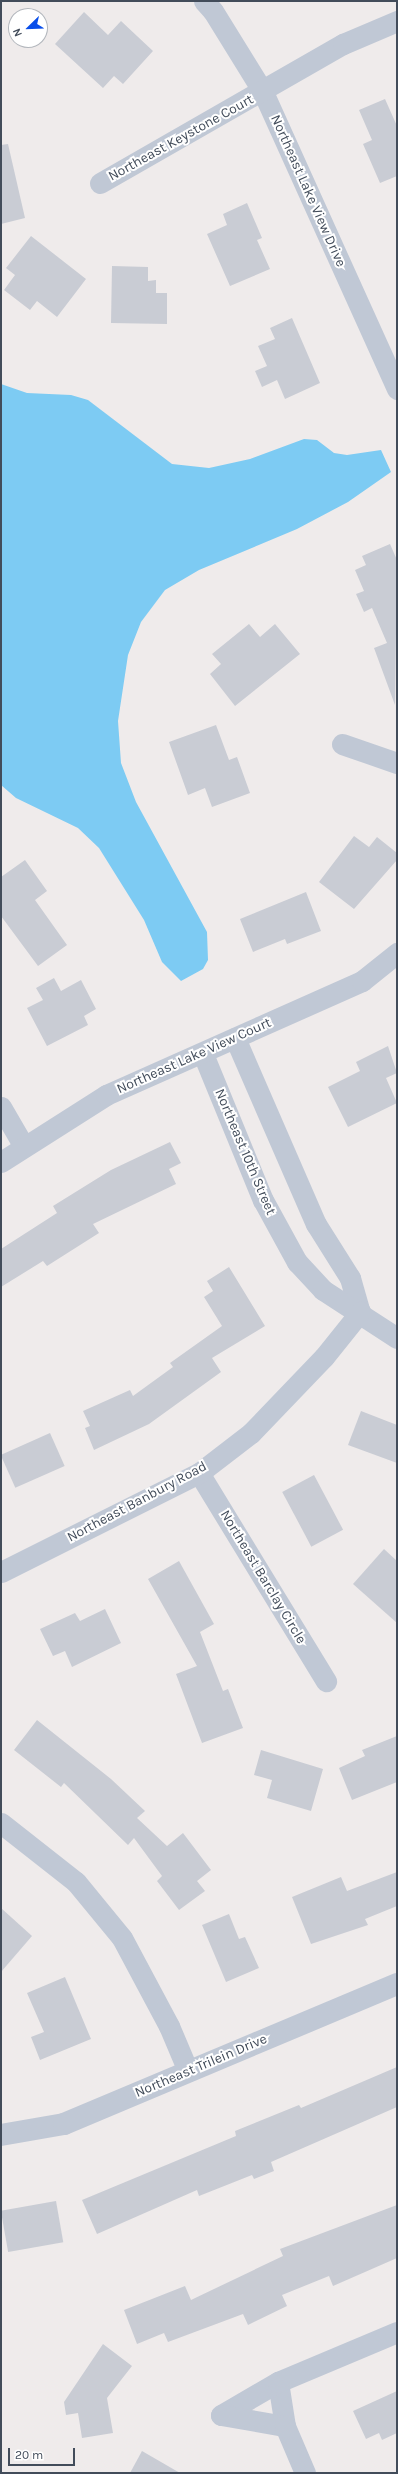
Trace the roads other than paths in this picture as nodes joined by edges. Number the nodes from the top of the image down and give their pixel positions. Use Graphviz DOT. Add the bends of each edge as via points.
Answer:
graph roads {
  1 [pos="204,1"];
  2 [pos="397,21"];
  3 [pos="263,92"];
  4 [pos="100,183"];
  5 [pos="397,389"];
  6 [pos="342,744"];
  7 [pos="397,763"];
  8 [pos="394,956"];
  9 [pos="235,1038"];
  10 [pos="203,1054"];
  11 [pos="1,1107"];
  12 [pos="22,1145"];
  13 [pos="1,1162"];
  14 [pos="360,1312"];
  15 [pos="397,1338"];
  16 [pos="199,1473"];
  17 [pos="1,1572"];
  18 [pos="326,1681"];
  19 [pos="1,1823"];
  20 [pos="397,1984"];
  21 [pos="188,2071"];
  22 [pos="1,2135"];
  23 [pos="397,2332"];
  24 [pos="278,2382"];
  25 [pos="285,2426"];
  26 [pos="305,2473"];
  1 -- 3 [label="street, Northeast Lake View Drive" via="214,10"];
  2 -- 3 [label="street, Northeast Keystone Court" via="343,44"];
  3 -- 4 [label="street, Northeast Keystone Court"];
  3 -- 5 [label="street, Northeast Lake View Drive"];
  6 -- 7 [label="street"];
  8 -- 9 [label="street, Northeast Lake View Court" via="362,981"];
  9 -- 10 [label="street, Northeast Lake View Court"];
  9 -- 14 [label="street" via="316,1224 350,1278"];
  10 -- 12 [label="street, Northeast Lake View Court" via="106,1095"];
  10 -- 14 [label="street, Northeast 10th Street" via="263,1200 297,1262 323,1290"];
  11 -- 12 [label="street"];
  12 -- 13 [label="street, Northeast Lake View Court"];
  14 -- 15 [label="street, Northeast 10th Street"];
  14 -- 16 [label="street, Northeast Banbury Road" via="324,1357 251,1433"];
  16 -- 17 [label="street, Northeast Banbury Road"];
  16 -- 18 [label="street, Northeast Barclay Circle"];
  19 -- 21 [label="street" via="76,1882 122,1938 168,2026"];
  20 -- 21 [label="street, Northeast Trilein Drive"];
  21 -- 22 [label="street, Northeast Trilein Drive" via="64,2124"];
  23 -- 24 [label="street"];
  24 -- 25 [label="street"];
  24 -- 25 [label="street" via="221,2415"];
  25 -- 26 [label="street"];
}
